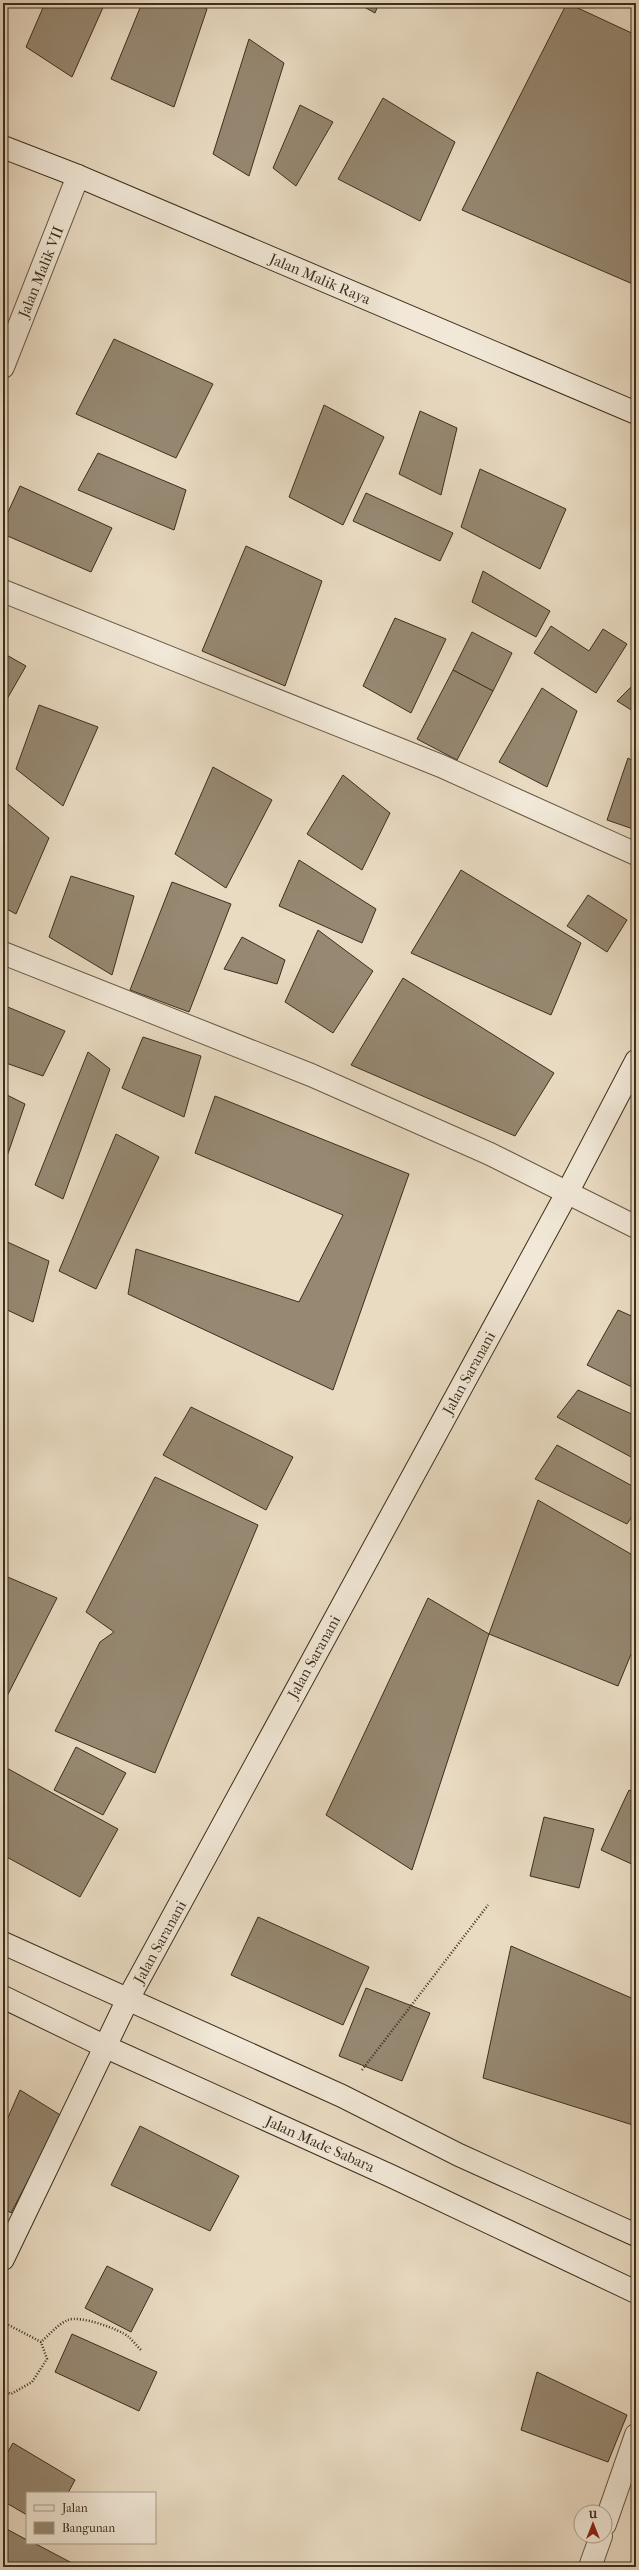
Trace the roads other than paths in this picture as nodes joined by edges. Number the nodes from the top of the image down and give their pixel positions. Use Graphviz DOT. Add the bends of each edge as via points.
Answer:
graph roads {
  1 [pos="3,147"];
  2 [pos="78,176"];
  3 [pos="3,367"];
  4 [pos="636,413"];
  5 [pos="3,591"];
  6 [pos="636,854"];
  7 [pos="3,954"];
  8 [pos="636,1061"];
  9 [pos="567,1193"];
  10 [pos="636,1227"];
  11 [pos="3,1943"];
  12 [pos="3,1997"];
  13 [pos="128,1999"];
  14 [pos="106,2047"];
  15 [pos="636,2235"];
  16 [pos="3,2259"];
  17 [pos="636,2292"];
  18 [pos="636,2435"];
  19 [pos="612,2504"];
  20 [pos="598,2544"];
  21 [pos="590,2567"];
  1 -- 2 [label="street, Jalan Malik Raya"];
  2 -- 3 [label="street, Jalan Malik VII"];
  2 -- 4 [label="street, Jalan Malik Raya"];
  5 -- 6 [label="street" via="442,766"];
  7 -- 9 [label="street" via="311,1075 490,1154"];
  8 -- 9 [label="street, Jalan Saranani"];
  9 -- 10 [label="street"];
  9 -- 13 [label="street, Jalan Saranani"];
  11 -- 13 [label="street"];
  12 -- 14 [label="street, Jalan Made Sabara"];
  13 -- 14 [label="street, Jalan Saranani"];
  13 -- 15 [label="street" via="342,2096 459,2155"];
  14 -- 16 [label="street, Jalan Saranani"];
  14 -- 17 [label="street, Jalan Made Sabara" via="391,2176"];
  18 -- 19 [label="street"];
  20 -- 21 [label="street"];
}
